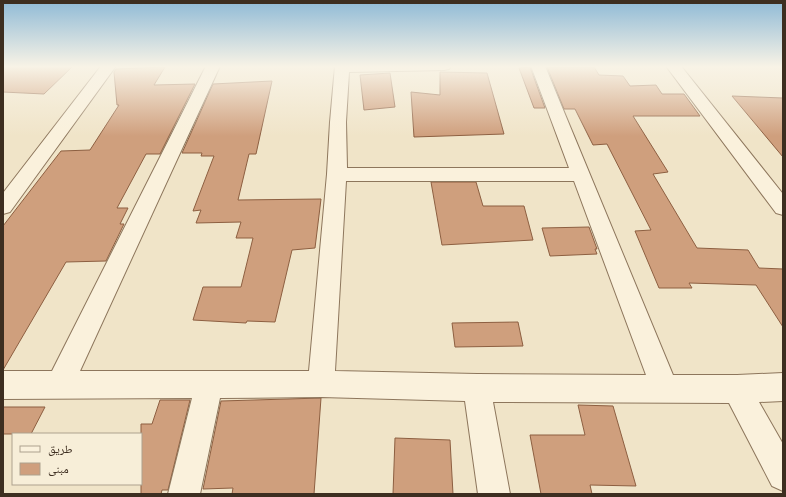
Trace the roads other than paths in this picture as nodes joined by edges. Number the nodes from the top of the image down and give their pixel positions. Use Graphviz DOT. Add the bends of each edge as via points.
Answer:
graph roads {
  1 [pos="92,89"];
  2 [pos="202,89"];
  3 [pos="340,89"];
  4 [pos="547,89"];
  5 [pos="691,89"];
  6 [pos="337,174"];
  7 [pos="581,175"];
  8 [pos="3,207"];
  9 [pos="783,208"];
  10 [pos="321,384"];
  11 [pos="3,385"];
  12 [pos="60,385"];
  13 [pos="209,386"];
  14 [pos="783,387"];
  15 [pos="477,388"];
  16 [pos="665,388"];
  17 [pos="737,389"];
  18 [pos="783,475"];
  19 [pos="184,494"];
  20 [pos="494,494"];
  1 -- 8 [label="street"];
  2 -- 12 [label="street"];
  3 -- 6 [label="street"];
  4 -- 7 [label="street"];
  5 -- 9 [label="street"];
  6 -- 7 [label="street"];
  6 -- 10 [label="street"];
  7 -- 16 [label="street"];
  10 -- 13 [label="street"];
  10 -- 15 [label="street"];
  11 -- 12 [label="street"];
  12 -- 13 [label="street"];
  13 -- 19 [label="street"];
  14 -- 17 [label="street"];
  15 -- 16 [label="street"];
  15 -- 20 [label="street"];
  16 -- 17 [label="street"];
  17 -- 18 [label="street"];
}
